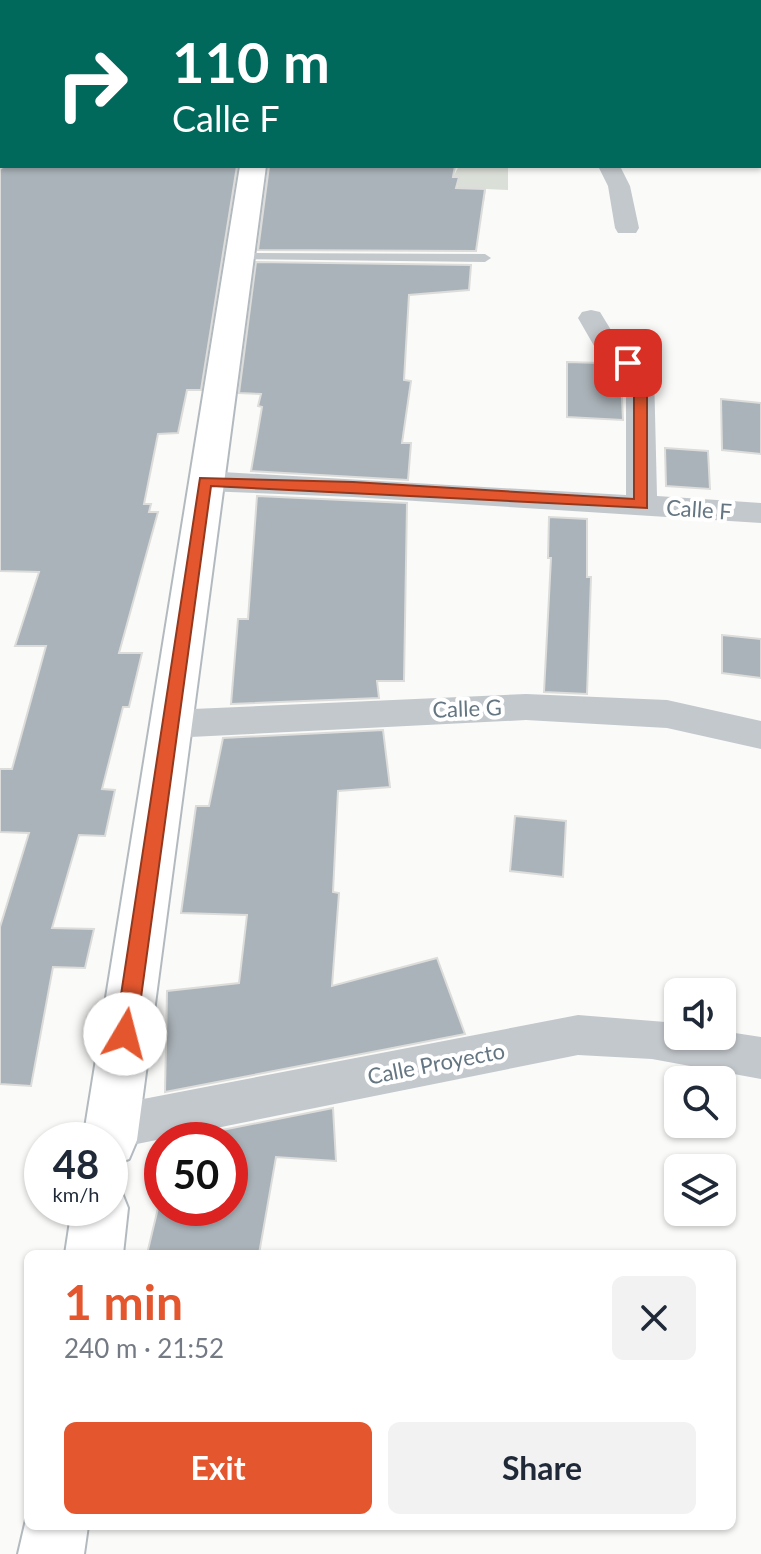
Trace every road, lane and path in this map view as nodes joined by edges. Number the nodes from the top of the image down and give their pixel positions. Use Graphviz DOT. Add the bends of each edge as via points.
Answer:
graph roads {
  1 [pos="253,168"];
  2 [pos="610,168"];
  3 [pos="627,228"];
  4 [pos="240,255"];
  5 [pos="485,258"];
  6 [pos="591,318"];
  7 [pos="205,481"];
  8 [pos="642,504"];
  9 [pos="761,513"];
  10 [pos="170,724"];
  11 [pos="761,735"];
  12 [pos="761,1058"];
  13 [pos="113,1122"];
  14 [pos="128,1130"];
  15 [pos="98,1226"];
  16 [pos="95,1250"];
  17 [pos="54,1530"];
  18 [pos="51,1554"];
  1 -- 4 [label="main road"];
  2 -- 3 [label="street"];
  4 -- 5 [label="lane"];
  4 -- 7 [label="main road"];
  6 -- 8 [label="street" via="615,359 640,372"];
  7 -- 8 [label="street, Calle F"];
  7 -- 10 [label="main road"];
  8 -- 9 [label="street, Calle F"];
  10 -- 11 [label="street, Calle G" via="526,707 667,714"];
  10 -- 13 [label="main road"];
  12 -- 14 [label="street, Calle Proyecto" via="652,1039 578,1035"];
  15 -- 16 [label="main road"];
  17 -- 18 [label="main road"];
}
